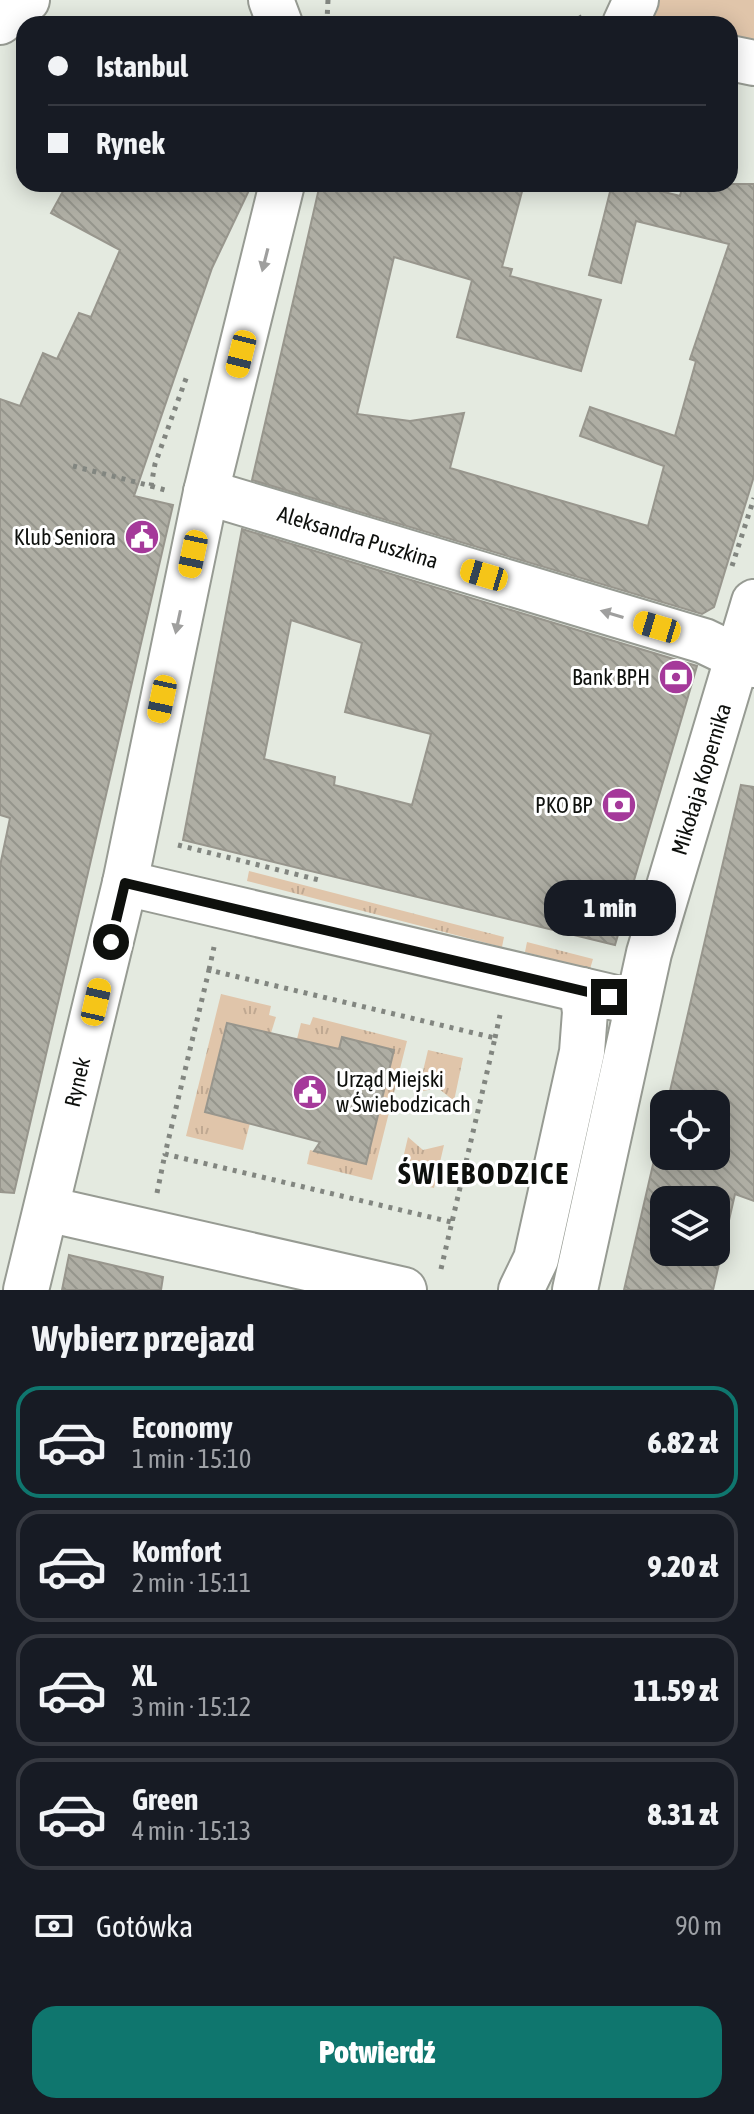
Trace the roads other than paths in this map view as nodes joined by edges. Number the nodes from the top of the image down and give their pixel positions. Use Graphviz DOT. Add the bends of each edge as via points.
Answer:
graph roads {
  1 [pos="27,0"];
  2 [pos="0,22"];
  3 [pos="280,192"];
  4 [pos="206,492"];
  5 [pos="754,602"];
  6 [pos="746,662"];
  7 [pos="125,883"];
  8 [pos="582,990"];
  9 [pos="637,1003"];
  10 [pos="47,1209"];
  11 [pos="421,1286"];
  12 [pos="26,1290"];
  13 [pos="521,1290"];
  14 [pos="575,1290"];
  1 -- 2 [label="street"];
  3 -- 4 [label="street, Rynek, one-way"];
  6 -- 4 [label="street, Aleksandra Puszkina, one-way" via="704,641"];
  4 -- 7 [label="street, Rynek, one-way"];
  5 -- 6 [label="street, Mikołaja Kopernika"];
  6 -- 9 [label="street, Mikołaja Kopernika"];
  7 -- 8 [label="street"];
  7 -- 10 [label="street, Rynek"];
  8 -- 9 [label="street"];
  8 -- 13 [label="street" via="582,1052 536,1259"];
  9 -- 14 [label="street"];
  10 -- 11 [label="street"];
  10 -- 12 [label="street, Rynek"];
}
